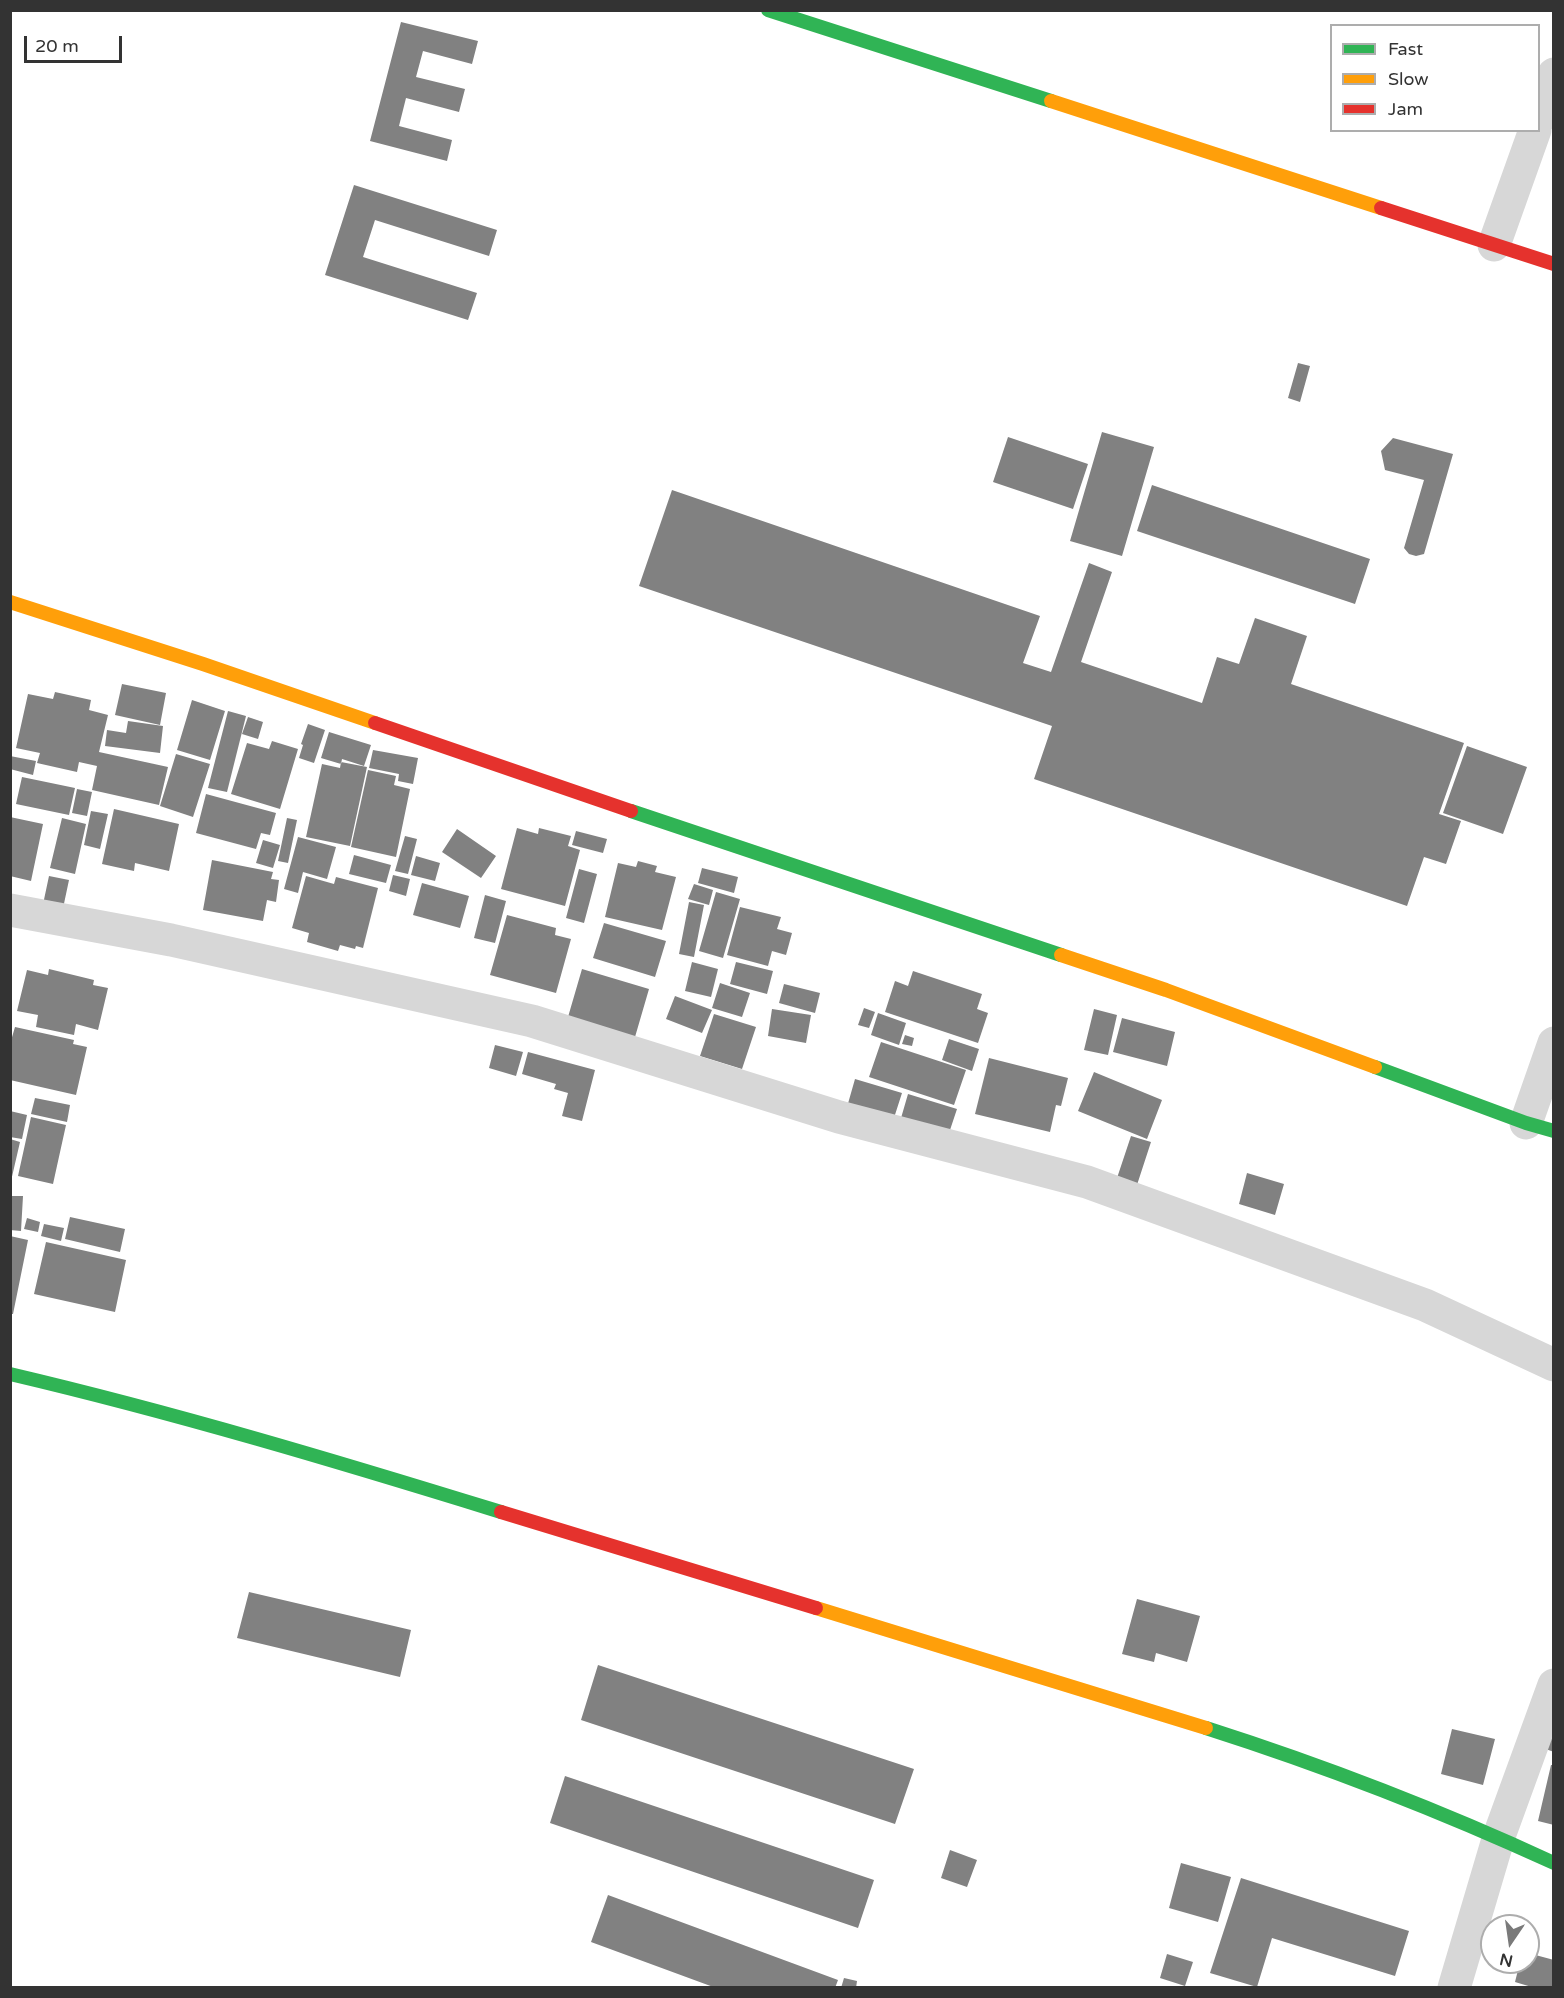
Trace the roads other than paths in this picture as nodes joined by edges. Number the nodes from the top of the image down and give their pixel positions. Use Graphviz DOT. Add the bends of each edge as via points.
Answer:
graph roads {
  1 [pos="768,10"];
  2 [pos="1554,74"];
  3 [pos="1540,117"];
  4 [pos="1534,132"];
  5 [pos="1494,245"];
  6 [pos="1554,264"];
  7 [pos="10,602"];
  8 [pos="10,910"];
  9 [pos="1554,1042"];
  10 [pos="1540,1127"];
  11 [pos="1554,1365"];
  12 [pos="10,1374"];
  13 [pos="1554,1685"];
  14 [pos="1499,1836"];
  15 [pos="1554,1863"];
  16 [pos="1454,1988"];
  1 -- 5 [label="street"];
  2 -- 3 [label="street"];
  4 -- 5 [label="street"];
  5 -- 6 [label="street"];
  7 -- 10 [label="street" via="1166,990"];
  8 -- 11 [label="street" via="171,940 532,1021 839,1117 1087,1182 1425,1305"];
  9 -- 10 [label="street"];
  12 -- 14 [label="street" via="338,1462 1180,1719 1282,1752"];
  13 -- 14 [label="street"];
  14 -- 15 [label="street"];
  14 -- 16 [label="street"];
}
